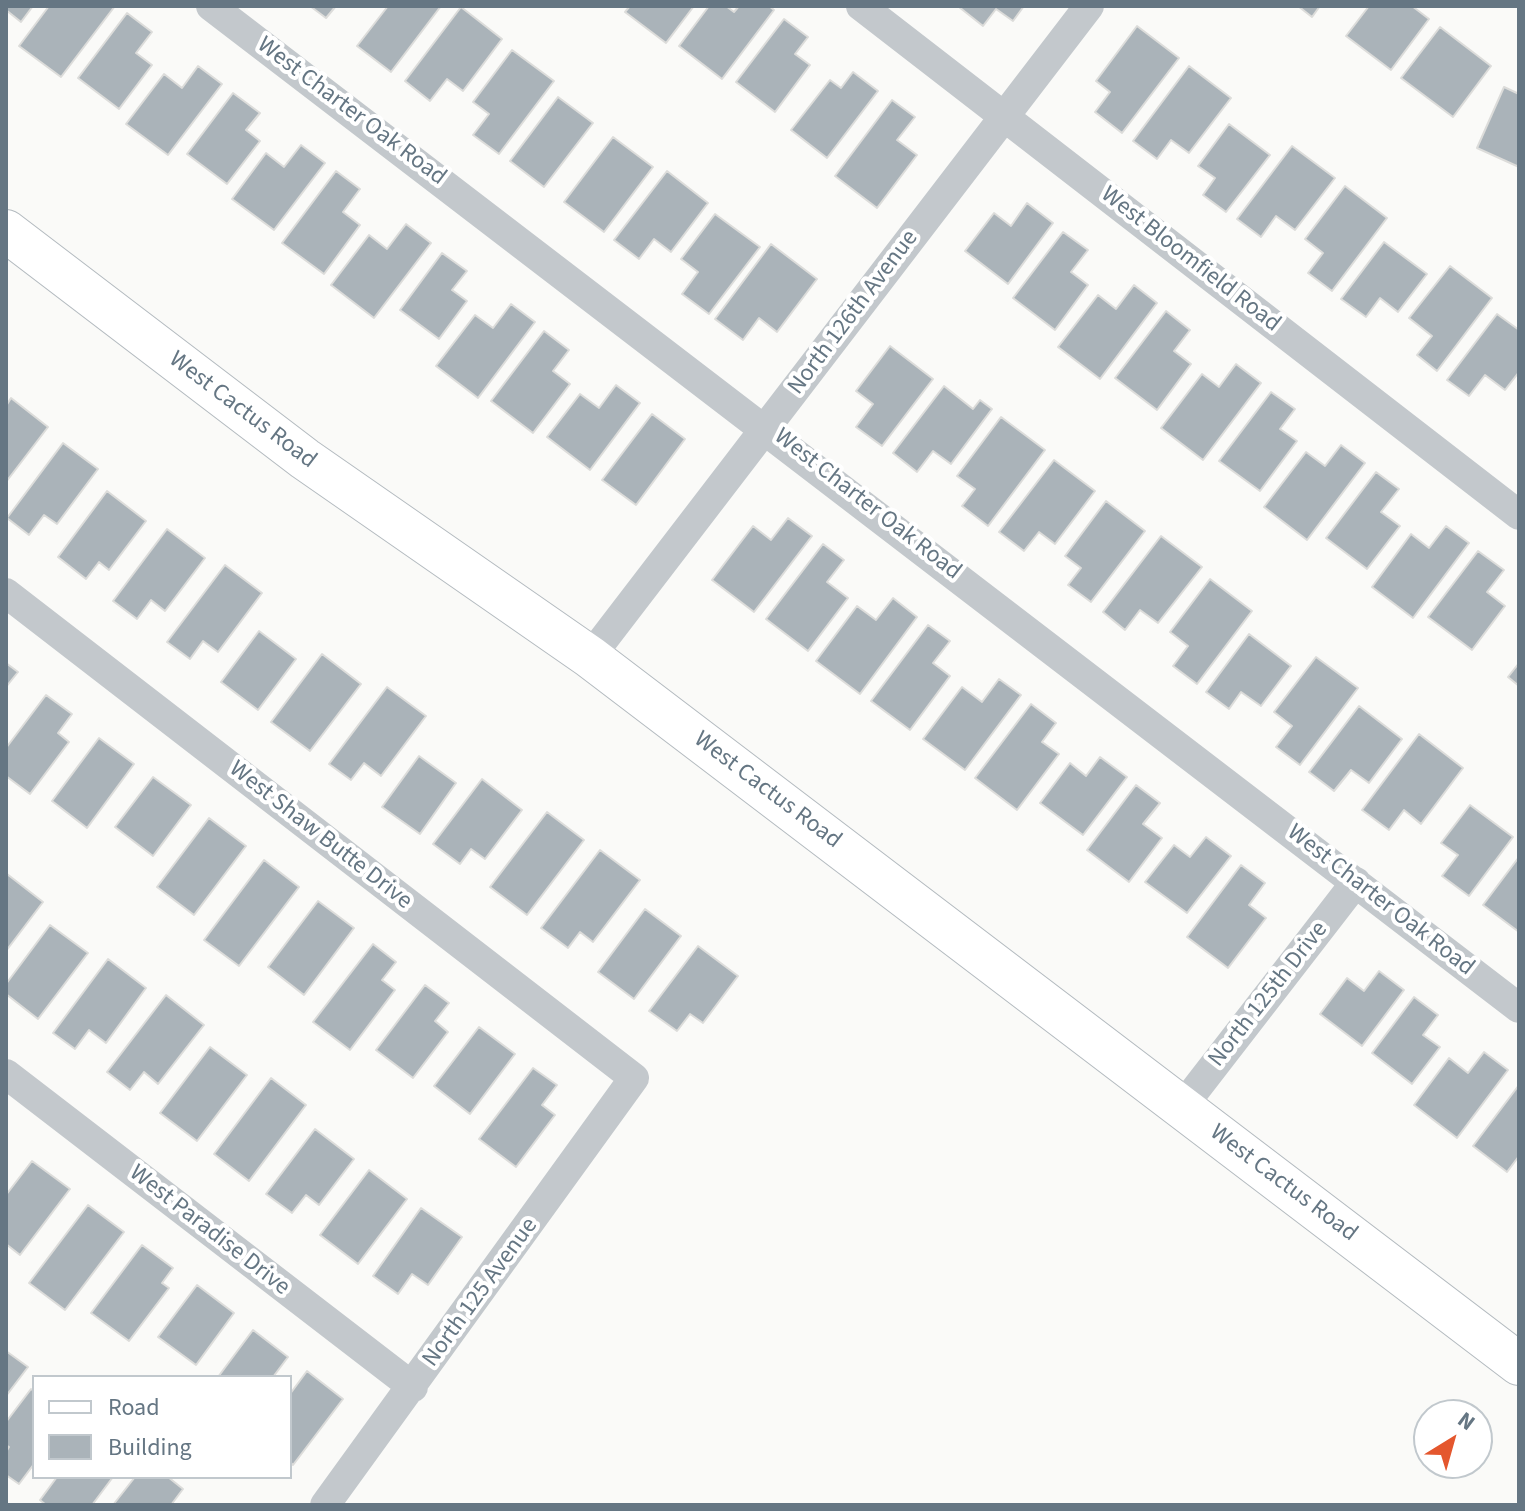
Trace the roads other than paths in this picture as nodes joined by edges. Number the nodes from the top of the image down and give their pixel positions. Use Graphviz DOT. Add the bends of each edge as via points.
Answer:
graph roads {
  1 [pos="211,6"];
  2 [pos="861,6"];
  3 [pos="1089,6"];
  4 [pos="1005,116"];
  5 [pos="6,231"];
  6 [pos="766,428"];
  7 [pos="1519,515"];
  8 [pos="6,593"];
  9 [pos="590,657"];
  10 [pos="1356,882"];
  11 [pos="1519,1008"];
  12 [pos="6,1074"];
  13 [pos="634,1078"];
  14 [pos="1182,1107"];
  15 [pos="1519,1364"];
  16 [pos="413,1387"];
  17 [pos="325,1505"];
  1 -- 6 [label="street, West Charter Oak Road"];
  2 -- 4 [label="street, West Bloomfield Road"];
  3 -- 4 [label="street, North 126th Avenue"];
  4 -- 6 [label="street, North 126th Avenue"];
  4 -- 7 [label="street, West Bloomfield Road"];
  5 -- 9 [label="main road, West Cactus Road" via="305,459"];
  6 -- 9 [label="street, North 126th Avenue"];
  6 -- 10 [label="street, West Charter Oak Road"];
  8 -- 13 [label="street, West Shaw Butte Drive"];
  9 -- 14 [label="main road, West Cactus Road"];
  10 -- 11 [label="street, West Charter Oak Road"];
  10 -- 14 [label="street, North 125th Drive"];
  12 -- 16 [label="street, West Paradise Drive"];
  13 -- 16 [label="street, North 125 Avenue"];
  14 -- 15 [label="main road, West Cactus Road"];
  16 -- 17 [label="street, North 125 Avenue"];
}
